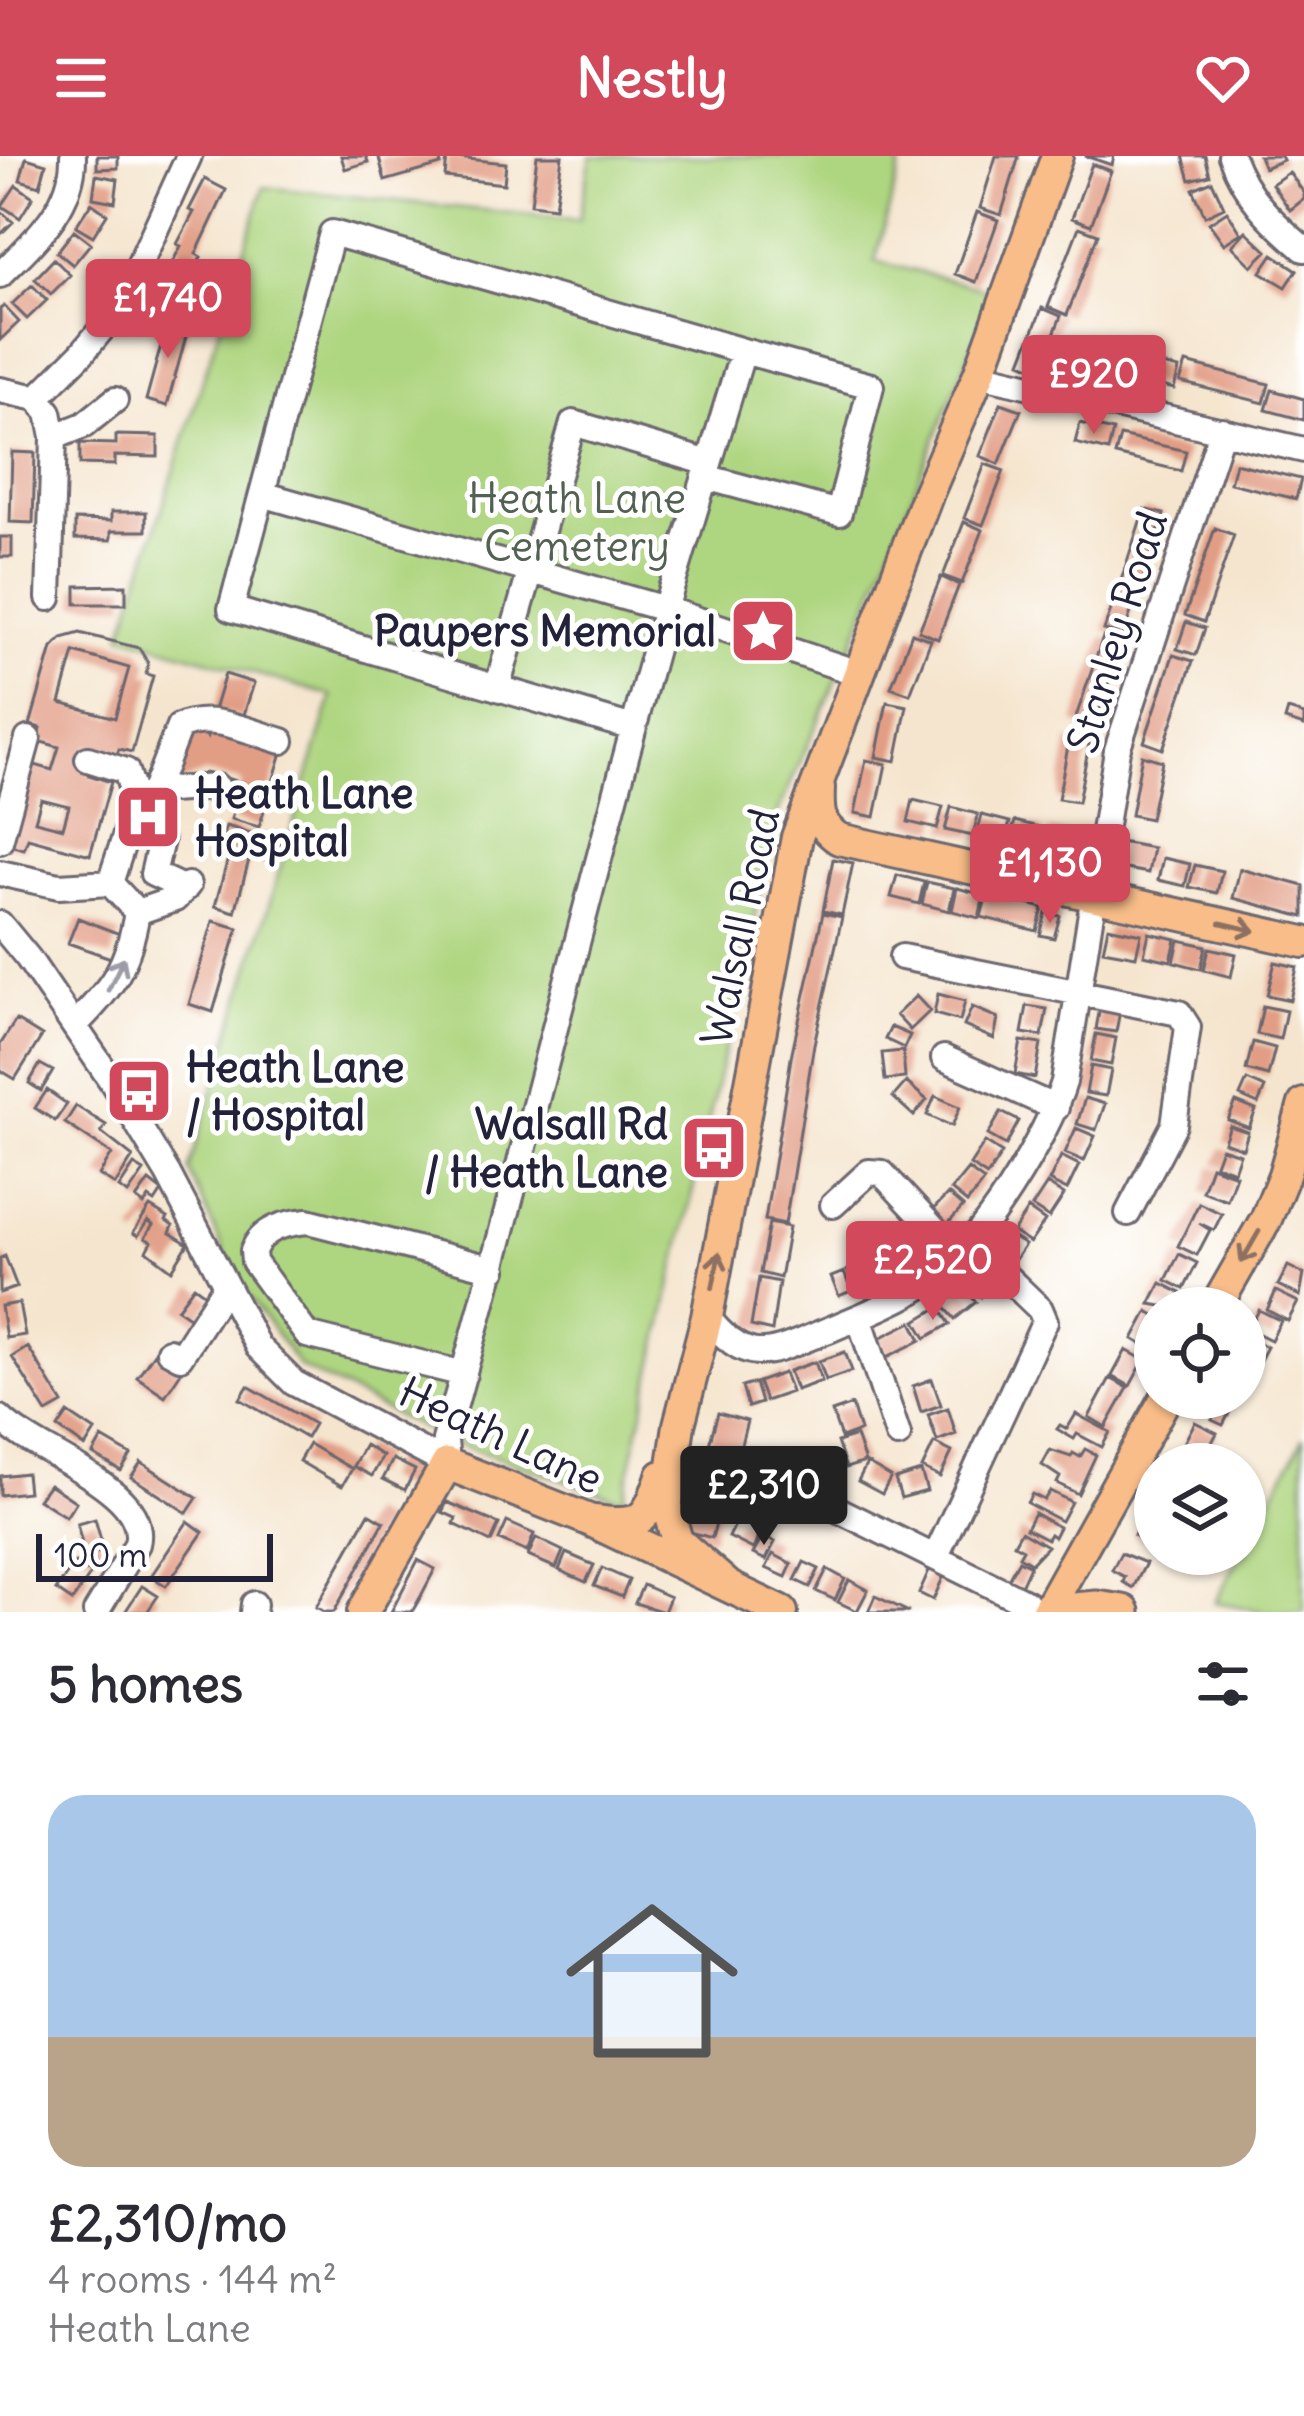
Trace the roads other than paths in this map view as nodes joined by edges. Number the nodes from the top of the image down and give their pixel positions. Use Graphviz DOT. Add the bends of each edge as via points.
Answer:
graph roads {
  1 [pos="73,156"];
  2 [pos="189,156"];
  3 [pos="1057,156"];
  4 [pos="1231,156"];
  5 [pos="1304,249"];
  6 [pos="0,275"];
  7 [pos="743,351"];
  8 [pos="979,374"];
  9 [pos="0,389"];
  10 [pos="37,398"];
  11 [pos="115,400"];
  12 [pos="1222,430"];
  13 [pos="54,437"];
  14 [pos="1304,450"];
  15 [pos="707,470"];
  16 [pos="262,494"];
  17 [pos="531,571"];
  18 [pos="49,598"];
  19 [pos="665,609"];
  20 [pos="859,673"];
  21 [pos="497,688"];
  22 [pos="633,728"];
  23 [pos="28,739"];
  24 [pos="282,742"];
  25 [pos="88,759"];
  26 [pos="820,776"];
  27 [pos="217,787"];
  28 [pos="145,797"];
  29 [pos="839,838"];
  30 [pos="161,840"];
  31 [pos="0,841"];
  32 [pos="0,873"];
  33 [pos="110,883"];
  34 [pos="786,890"];
  35 [pos="1094,894"];
  36 [pos="137,911"];
  37 [pos="0,924"];
  38 [pos="1303,942"];
  39 [pos="902,957"];
  40 [pos="1078,989"];
  41 [pos="75,1025"];
  42 [pos="944,1058"];
  43 [pos="1304,1104"];
  44 [pos="1056,1108"];
  45 [pos="1294,1177"];
  46 [pos="833,1205"];
  47 [pos="1128,1213"];
  48 [pos="964,1248"];
  49 [pos="494,1269"];
  50 [pos="225,1287"];
  51 [pos="1227,1287"];
  52 [pos="707,1317"];
  53 [pos="859,1317"];
  54 [pos="169,1352"];
  55 [pos="464,1374"];
  56 [pos="0,1418"];
  57 [pos="1154,1419"];
  58 [pos="680,1425"];
  59 [pos="898,1435"];
  60 [pos="13,1440"];
  61 [pos="447,1464"];
  62 [pos="766,1474"];
  63 [pos="590,1520"];
  64 [pos="1080,1549"];
  65 [pos="936,1556"];
  66 [pos="726,1584"];
  67 [pos="1115,1611"];
  68 [pos="96,1612"];
  69 [pos="363,1612"];
  70 [pos="782,1612"];
  71 [pos="1033,1612"];
  72 [pos="1048,1612"];
  1 -- 6 [label="street" via="56,213"];
  2 -- 10 [label="street" via="120,307"];
  3 -- 8 [label="main road, Walsall Road"];
  4 -- 5 [label="street" via="1242,187"];
  7 -- 15 [label="street"];
  7 -- 15 [label="street" via="872,386 839,513"];
  7 -- 16 [label="street" via="332,232"];
  8 -- 12 [label="street"];
  8 -- 20 [label="main road, Walsall Road"];
  9 -- 10 [label="street"];
  10 -- 13 [label="street" via="50,412"];
  11 -- 13 [label="street"];
  12 -- 14 [label="street"];
  12 -- 35 [label="street, Stanley Road" via="1117,750"];
  13 -- 18 [label="street"];
  15 -- 17 [label="street" via="573,423"];
  15 -- 19 [label="street"];
  16 -- 17 [label="street"];
  16 -- 21 [label="street" via="231,609"];
  17 -- 19 [label="street"];
  17 -- 21 [label="street"];
  19 -- 20 [label="street"];
  19 -- 22 [label="street"];
  20 -- 26 [label="main road, Walsall Road"];
  21 -- 22 [label="street"];
  22 -- 49 [label="street"];
  23 -- 31 [label="street"];
  24 -- 28 [label="street" via="193,721 179,727"];
  25 -- 28 [label="street" via="126,771"];
  26 -- 29 [label="main road" via="818,813"];
  26 -- 34 [label="main road, Walsall Road"];
  27 -- 28 [label="street"];
  28 -- 33 [label="street"];
  29 -- 34 [label="main road" via="817,846"];
  29 -- 35 [label="main road"];
  30 -- 36 [label="street" via="153,874 187,887"];
  32 -- 33 [label="street" via="59,886"];
  33 -- 36 [label="street"];
  52 -- 34 [label="main road, Walsall Road, one-way"];
  35 -- 38 [label="main road, one-way"];
  35 -- 40 [label="street, Stanley Road"];
  41 -- 36 [label="street, one-way" via="114,986"];
  37 -- 41 [label="street, Heath Lane"];
  39 -- 40 [label="street"];
  40 -- 44 [label="street, Stanley Road"];
  40 -- 47 [label="street" via="1179,1013 1188,1027 1174,1125"];
  41 -- 50 [label="street, Heath Lane" via="168,1174"];
  42 -- 44 [label="street"];
  43 -- 45 [label="main road"];
  44 -- 48 [label="street, Stanley Road"];
  45 -- 51 [label="main road, one-way"];
  46 -- 48 [label="street" via="869,1172 882,1172"];
  48 -- 53 [label="street, Stanley Road" via="936,1277"];
  48 -- 65 [label="street" via="1045,1321"];
  49 -- 55 [label="street"];
  49 -- 55 [label="street" via="308,1221 266,1233 253,1251 307,1335"];
  50 -- 54 [label="street" via="180,1357"];
  50 -- 61 [label="street, Heath Lane" via="258,1347 294,1383"];
  52 -- 53 [label="street, Stanley Road" via="728,1343 769,1353"];
  52 -- 58 [label="main road, Walsall Road"];
  53 -- 59 [label="street"];
  55 -- 61 [label="street" via="445,1441"];
  56 -- 60 [label="street"];
  57 -- 64 [label="main road"];
  58 -- 63 [label="main road" via="641,1520"];
  58 -- 66 [label="main road, Walsall Road" via="670,1526 676,1541"];
  60 -- 68 [label="street" via="121,1497 134,1515 137,1544"];
  61 -- 63 [label="main road, Heath Lane"];
  61 -- 69 [label="main road"];
  62 -- 65 [label="street"];
  63 -- 66 [label="main road, Heath Lane"];
  64 -- 67 [label="main road" via="1084,1582"];
  64 -- 72 [label="main road"];
  65 -- 71 [label="street"];
  66 -- 70 [label="main road, Heath Lane"];
  67 -- 72 [label="highway"];
}
